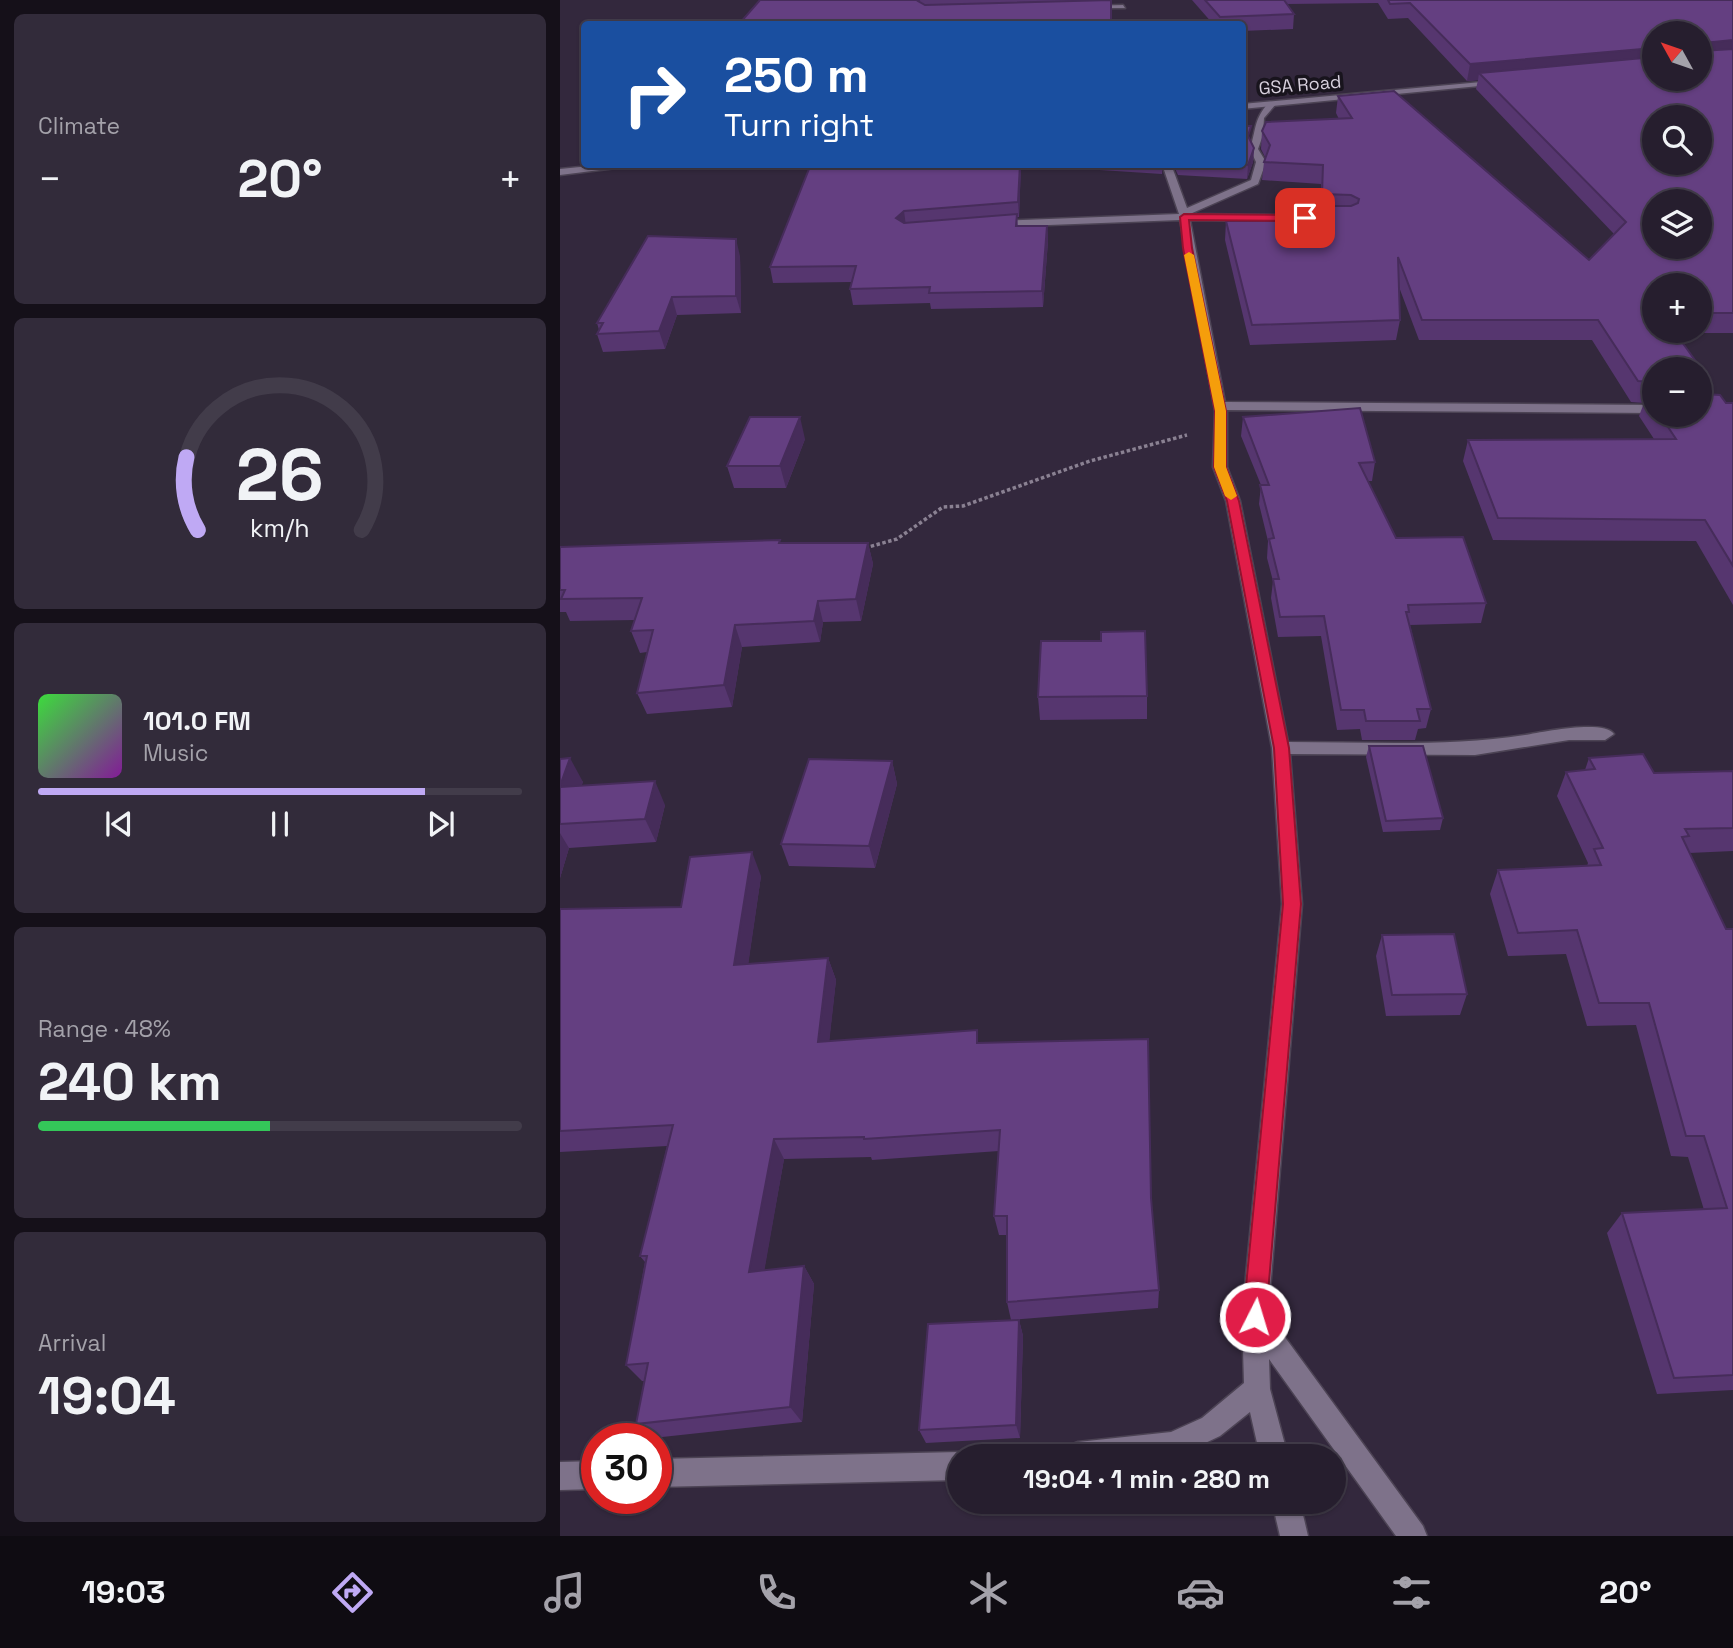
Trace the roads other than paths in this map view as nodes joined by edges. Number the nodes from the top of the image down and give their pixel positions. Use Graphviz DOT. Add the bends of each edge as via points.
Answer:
graph roads {
  1 [pos="1085,8"];
  2 [pos="1123,8"];
  3 [pos="1504,82"];
  4 [pos="1272,104"];
  5 [pos="1246,105"];
  6 [pos="602,168"];
  7 [pos="1167,168"];
  8 [pos="560,172"];
  9 [pos="1184,215"];
  10 [pos="1349,219"];
  11 [pos="985,224"];
  12 [pos="1642,409"];
  13 [pos="1220,413"];
  14 [pos="1605,734"];
  15 [pos="1282,748"];
  16 [pos="1255,1317"];
  17 [pos="1257,1389"];
  18 [pos="1174,1444"];
  19 [pos="1271,1444"];
  20 [pos="947,1466"];
  21 [pos="672,1473"];
  22 [pos="581,1475"];
  23 [pos="560,1476"];
  24 [pos="1289,1514"];
  25 [pos="1294,1536"];
  26 [pos="1413,1536"];
  1 -- 2 [label="street"];
  3 -- 4 [label="street, GSA Road"];
  4 -- 5 [label="street, GSA Road"];
  4 -- 9 [label="street" via="1260,118 1254,149 1261,162 1255,182"];
  6 -- 8 [label="street"];
  7 -- 9 [label="street"];
  9 -- 10 [label="street"];
  9 -- 11 [label="street"];
  9 -- 13 [label="street"];
  12 -- 13 [label="street"];
  13 -- 15 [label="street" via="1220,467 1233,501"];
  14 -- 15 [label="street" via="1569,734 1475,749"];
  15 -- 16 [label="street" via="1292,904"];
  16 -- 17 [label="street"];
  16 -- 26 [label="street"];
  17 -- 18 [label="street" via="1210,1427"];
  17 -- 19 [label="street"];
  20 -- 21 [label="street"];
  22 -- 23 [label="street"];
  24 -- 25 [label="street"];
}
